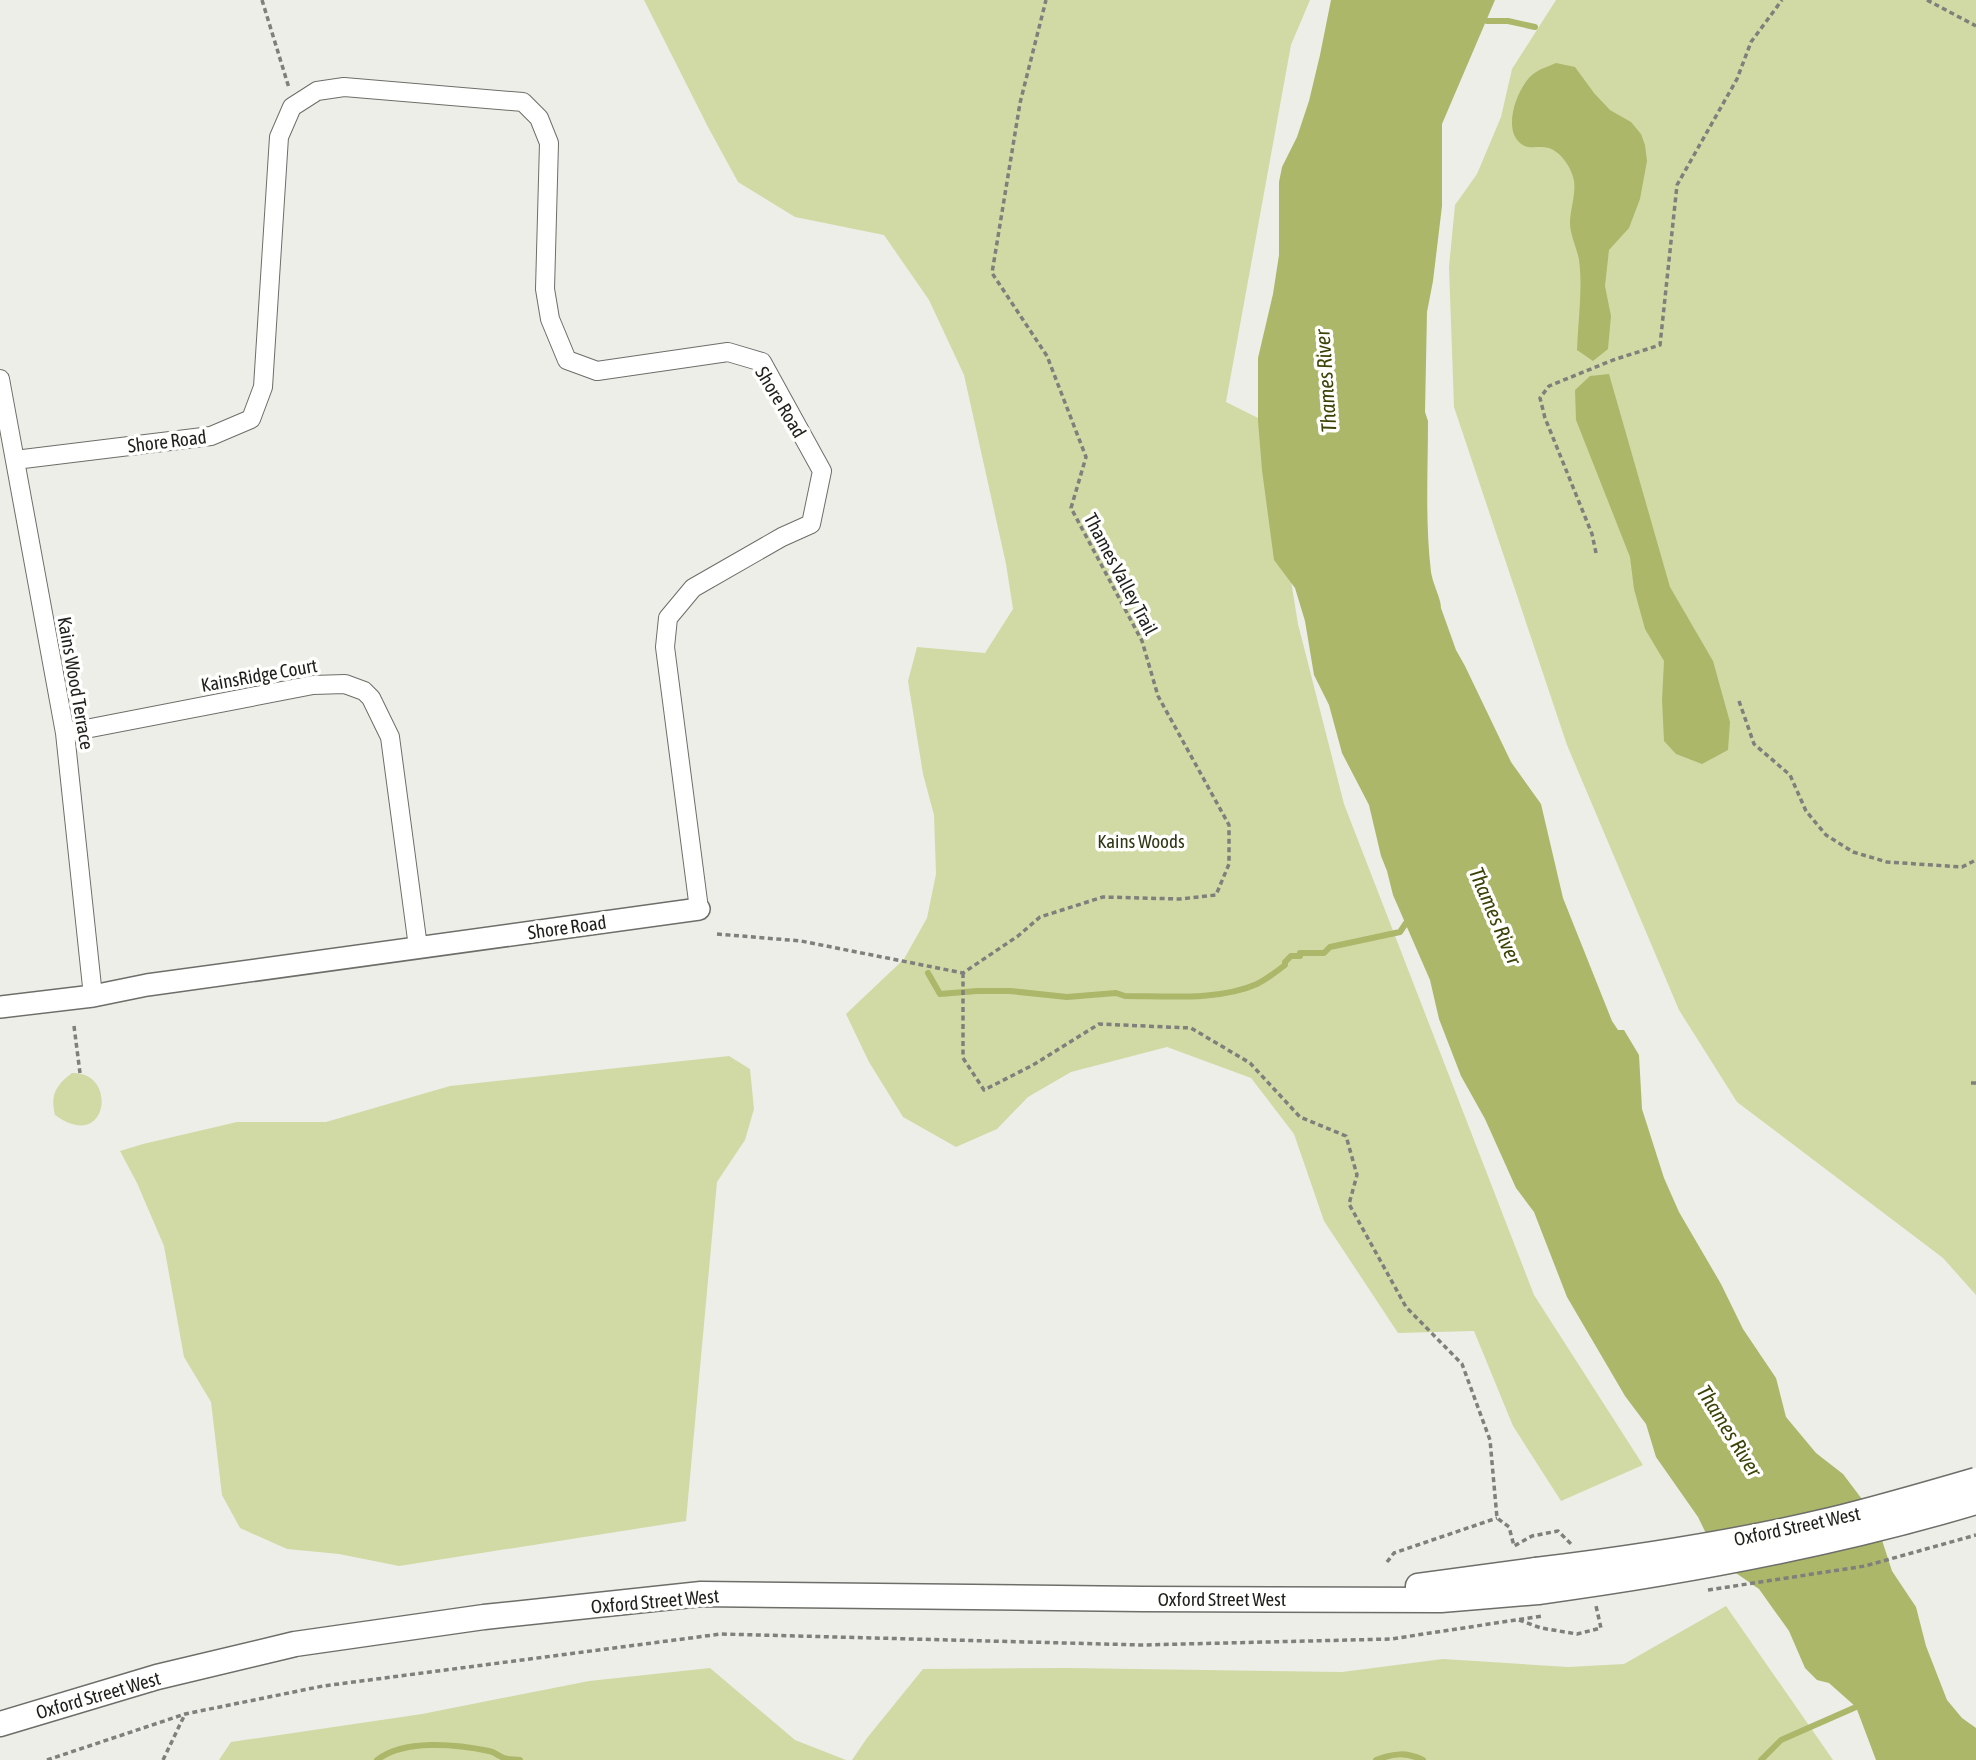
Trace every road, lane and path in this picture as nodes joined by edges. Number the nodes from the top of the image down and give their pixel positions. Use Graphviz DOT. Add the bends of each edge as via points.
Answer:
graph roads {
  1 [pos="262,0"];
  2 [pos="1046,0"];
  3 [pos="1782,0"];
  4 [pos="1927,0"];
  5 [pos="1976,26"];
  6 [pos="289,90"];
  7 [pos="0,379"];
  8 [pos="15,460"];
  9 [pos="1597,553"];
  10 [pos="1739,701"];
  11 [pos="65,733"];
  12 [pos="1976,860"];
  13 [pos="699,909"];
  14 [pos="717,934"];
  15 [pos="418,947"];
  16 [pos="963,973"];
  17 [pos="93,996"];
  18 [pos="0,1007"];
  19 [pos="74,1026"];
  20 [pos="80,1073"];
  21 [pos="1976,1480"];
  22 [pos="1976,1502"];
  23 [pos="1497,1518"];
  24 [pos="1558,1531"];
  25 [pos="1976,1535"];
  26 [pos="1387,1562"];
  27 [pos="1537,1581"];
  28 [pos="1706,1590"];
  29 [pos="1599,1607"];
  30 [pos="1586,1609"];
  31 [pos="1518,1620"];
  32 [pos="185,1714"];
  33 [pos="0,1724"];
  34 [pos="47,1760"];
  35 [pos="163,1760"];
  1 -- 6 [label="path"];
  2 -- 16 [label="path, Thames Valley Trail" via="1020,103 992,273 1047,356 1086,457 1071,508 1142,641 1158,696 1229,825 1229,864 1216,895 1103,897 1040,917"];
  3 -- 9 [label="path" via="1751,42 1737,79 1676,186 1660,345 1549,386 1541,398"];
  4 -- 5 [label="path"];
  7 -- 8 [label="street, Kains Wood Terrace"];
  8 -- 11 [label="street, Kains Wood Terrace"];
  8 -- 13 [label="street, Shore Road" via="211,436 251,419 263,387 279,137 292,107 317,91 344,88 523,102 539,118 550,143 545,289 550,319 567,360 597,371 728,352 762,362 822,471 811,524 694,588 668,618 665,647"];
  10 -- 12 [label="path" via="1755,744 1790,775 1807,811 1826,835 1853,852 1887,862 1962,867"];
  11 -- 15 [label="street, KainsRidge Court" via="313,685 345,684 364,691 390,737"];
  11 -- 17 [label="street, Kains Wood Terrace"];
  13 -- 15 [label="street, Shore Road"];
  14 -- 16 [label="path" via="801,942"];
  15 -- 17 [label="street, Shore Road"];
  16 -- 23 [label="path" via="963,1058 984,1090 1099,1024 1191,1028 1250,1063 1300,1117 1346,1136 1357,1175 1349,1204 1406,1307 1462,1364 1490,1440"];
  17 -- 18 [label="street, Shore Road"];
  19 -- 20 [label="path"];
  21 -- 27 [label="main road, Oxford Street West, bridge" via="1830,1520 1625,1559"];
  22 -- 27 [label="main road, Oxford Street West, bridge" via="1862,1533 1686,1570"];
  23 -- 24 [label="path" via="1509,1527 1514,1546 1532,1536"];
  23 -- 26 [label="path" via="1394,1553"];
  25 -- 28 [label="path, bridge" via="1865,1566"];
  27 -- 33 [label="main road, Oxford Street West" via="1324,1600 701,1594 484,1617 295,1644 157,1677"];
  29 -- 30 [label="path"];
  31 -- 32 [label="path" via="1391,1639 1155,1645 721,1634 323,1686"];
  32 -- 34 [label="path"];
  32 -- 35 [label="path"];
}
